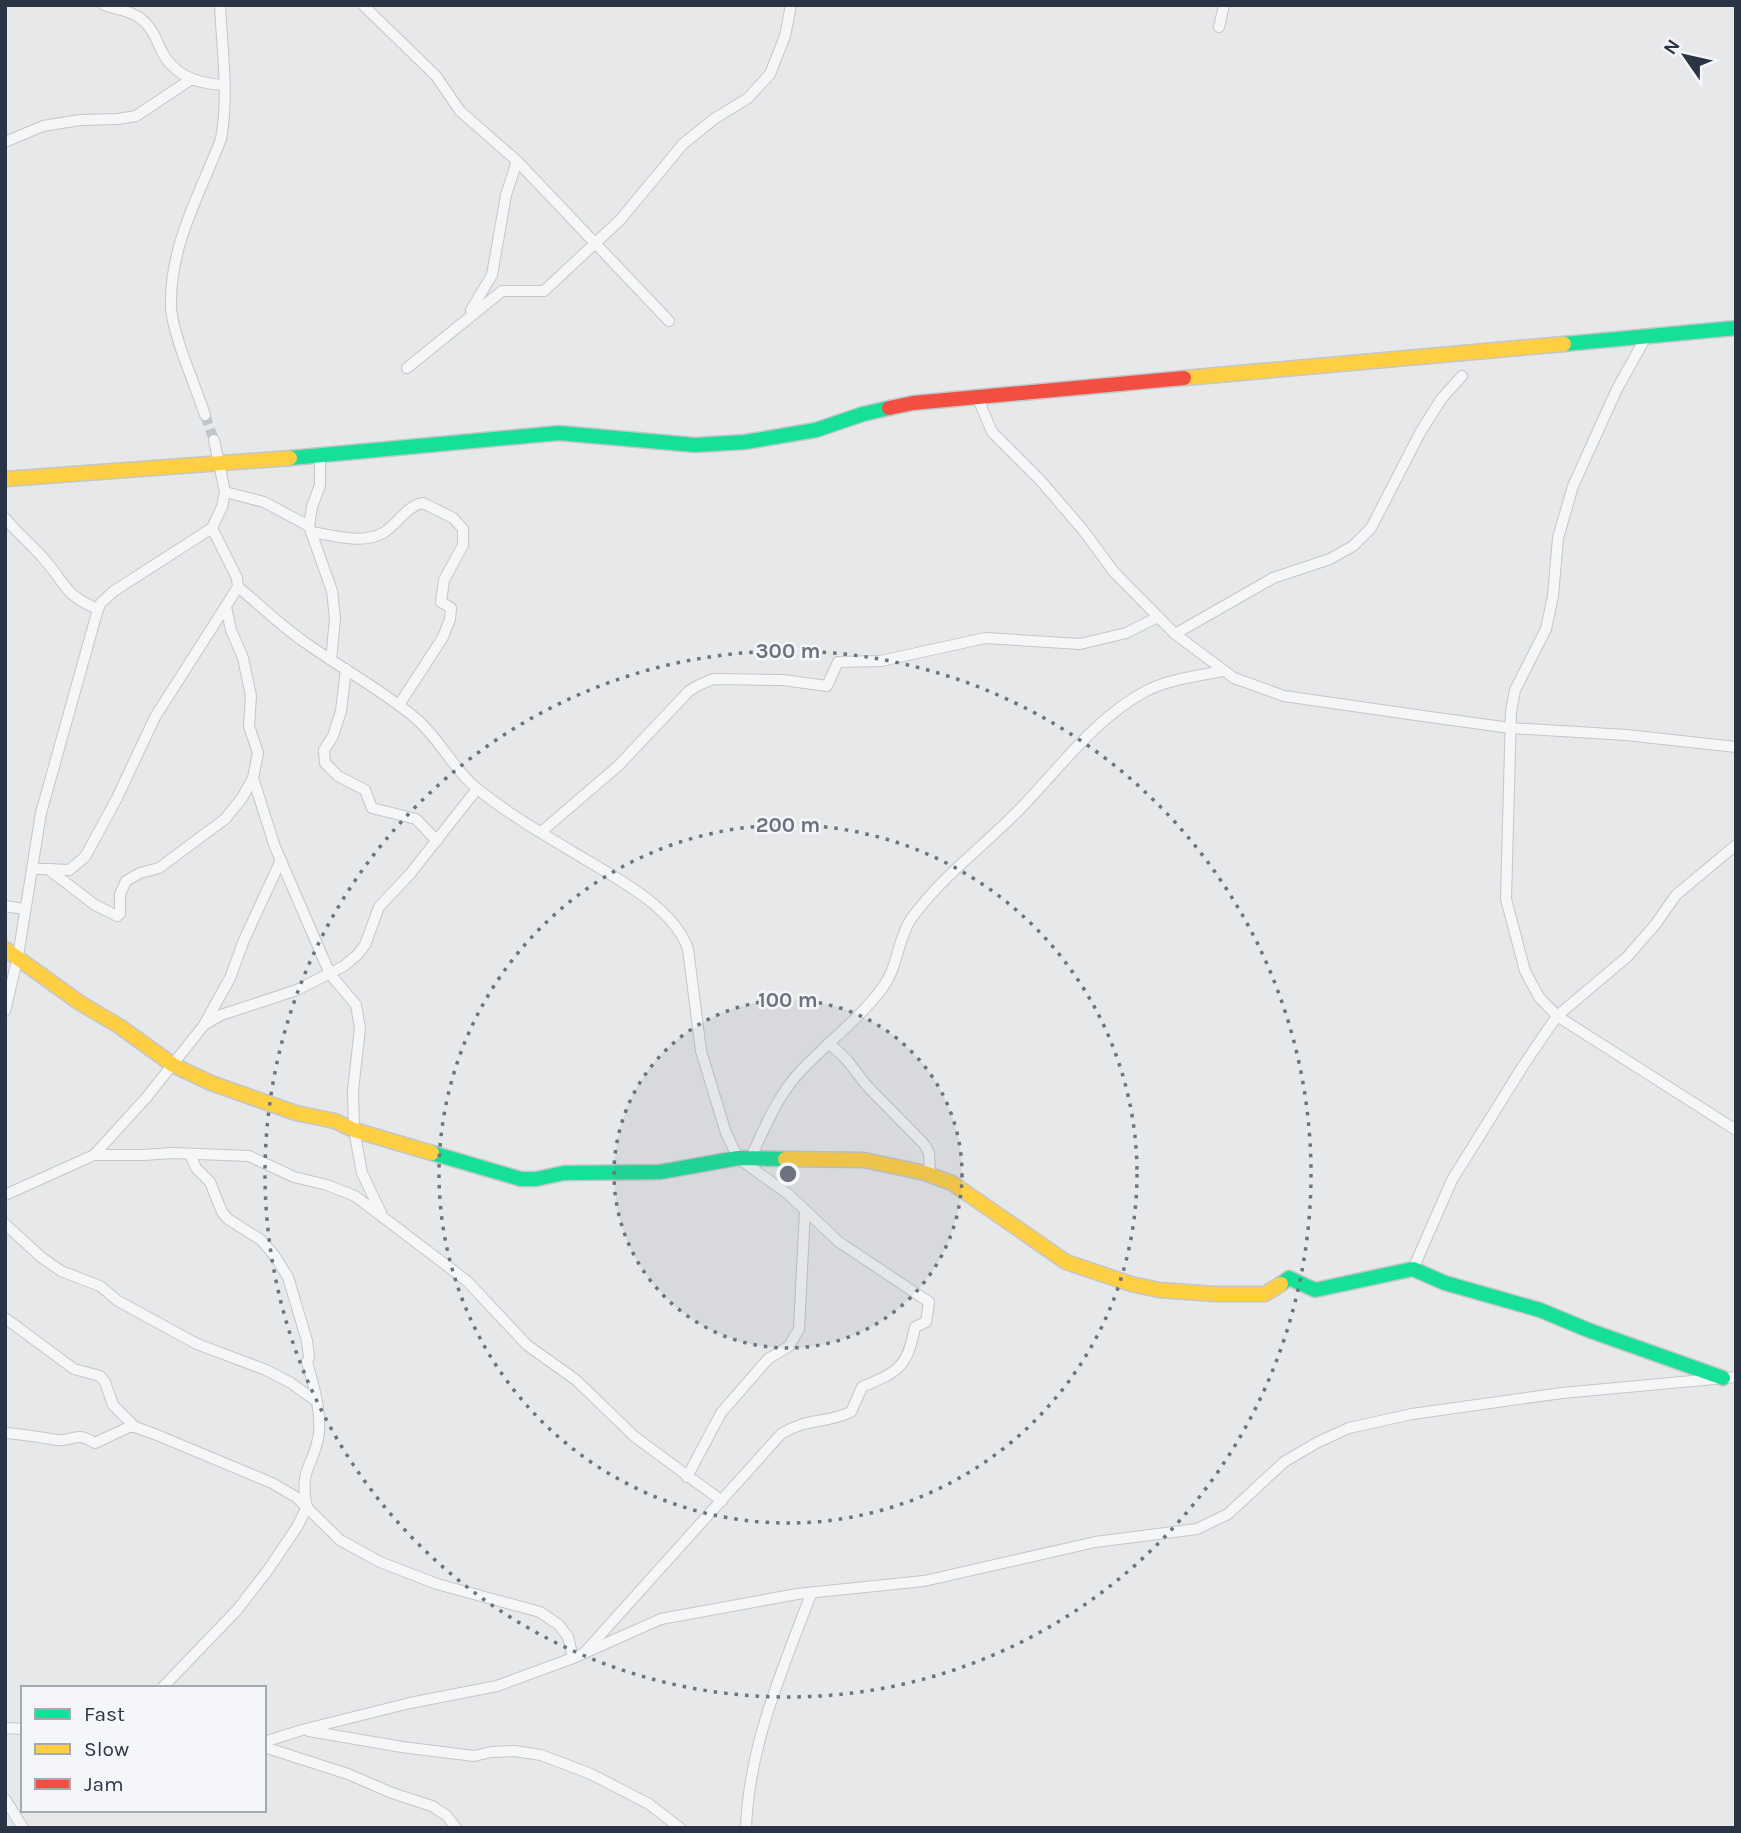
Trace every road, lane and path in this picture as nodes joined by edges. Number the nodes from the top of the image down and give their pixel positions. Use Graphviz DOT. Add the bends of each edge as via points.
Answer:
graph roads {
  1 [pos="104,5"];
  2 [pos="220,5"];
  3 [pos="363,5"];
  4 [pos="791,5"];
  5 [pos="1224,5"];
  6 [pos="1219,27"];
  7 [pos="197,80"];
  8 [pos="224,85"];
  9 [pos="5,142"];
  10 [pos="517,161"];
  11 [pos="593,243"];
  12 [pos="462,321"];
  13 [pos="669,321"];
  14 [pos="1736,328"];
  15 [pos="1647,335"];
  16 [pos="407,368"];
  17 [pos="1462,376"];
  18 [pos="977,396"];
  19 [pos="205,415"];
  20 [pos="214,440"];
  21 [pos="320,455"];
  22 [pos="220,464"];
  23 [pos="5,479"];
  24 [pos="225,492"];
  25 [pos="5,518"];
  26 [pos="212,528"];
  27 [pos="310,529"];
  28 [pos="238,587"];
  29 [pos="226,607"];
  30 [pos="98,609"];
  31 [pos="1158,617"];
  32 [pos="1175,634"];
  33 [pos="331,660"];
  34 [pos="346,669"];
  35 [pos="1223,671"];
  36 [pos="400,705"];
  37 [pos="1510,727"];
  38 [pos="1736,747"];
  39 [pos="253,778"];
  40 [pos="477,789"];
  41 [pos="541,831"];
  42 [pos="437,841"];
  43 [pos="1736,845"];
  44 [pos="281,860"];
  45 [pos="33,869"];
  46 [pos="48,869"];
  47 [pos="5,906"];
  48 [pos="24,909"];
  49 [pos="11,953"];
  50 [pos="330,974"];
  51 [pos="5,1011"];
  52 [pos="1557,1016"];
  53 [pos="204,1025"];
  54 [pos="829,1043"];
  55 [pos="173,1065"];
  56 [pos="354,1130"];
  57 [pos="1736,1130"];
  58 [pos="190,1153"];
  59 [pos="94,1155"];
  60 [pos="745,1157"];
  61 [pos="930,1175"];
  62 [pos="5,1195"];
  63 [pos="806,1210"];
  64 [pos="381,1213"];
  65 [pos="5,1224"];
  66 [pos="1413,1269"];
  67 [pos="5,1318"];
  68 [pos="1730,1378"];
  69 [pos="316,1401"];
  70 [pos="135,1427"];
  71 [pos="5,1433"];
  72 [pos="687,1477"];
  73 [pos="722,1501"];
  74 [pos="307,1507"];
  75 [pos="814,1592"];
  76 [pos="585,1652"];
  77 [pos="573,1658"];
  78 [pos="164,1686"];
  79 [pos="302,1730"];
  80 [pos="266,1743"];
  81 [pos="266,1745"];
  82 [pos="5,1799"];
  83 [pos="23,1828"];
  84 [pos="456,1828"];
  85 [pos="680,1828"];
  86 [pos="746,1828"];
  1 -- 7 [label="street" via="138,16 174,66 186,78"];
  2 -- 8 [label="street"];
  3 -- 10 [label="street" via="436,76 460,111"];
  4 -- 11 [label="street" via="770,74 748,98 683,144 620,220"];
  5 -- 6 [label="street"];
  7 -- 8 [label="street"];
  7 -- 9 [label="street" via="190,80 136,116 43,126"];
  8 -- 19 [label="street" via="221,139 178,246 171,309"];
  10 -- 11 [label="street"];
  10 -- 12 [label="street" via="492,275"];
  11 -- 12 [label="street" via="544,291 502,291"];
  11 -- 13 [label="street"];
  12 -- 16 [label="street"];
  14 -- 15 [label="street"];
  15 -- 18 [label="street"];
  15 -- 37 [label="street" via="1573,486 1558,538 1546,629 1516,690"];
  17 -- 32 [label="street" via="1421,432 1371,528 1353,546 1330,559 1273,578"];
  18 -- 21 [label="street" via="914,403 816,430 745,442 695,445 559,433"];
  18 -- 31 [label="street" via="992,432 1040,480 1114,572"];
  20 -- 22 [label="street"];
  21 -- 22 [label="street"];
  21 -- 27 [label="street" via="320,485"];
  22 -- 23 [label="street"];
  22 -- 24 [label="street"];
  24 -- 26 [label="street"];
  24 -- 27 [label="street" via="253,498"];
  25 -- 30 [label="street" via="75,599"];
  26 -- 28 [label="street"];
  26 -- 30 [label="street" via="114,592"];
  27 -- 33 [label="street" via="332,591"];
  27 -- 36 [label="street" via="353,538 379,535 423,503 453,518 463,529 464,545 444,580 441,601 451,608 447,629"];
  28 -- 29 [label="street"];
  28 -- 33 [label="street"];
  29 -- 39 [label="street" via="251,696 249,726 258,753"];
  29 -- 46 [label="street" via="155,717 85,857 69,870"];
  30 -- 45 [label="street" via="41,813"];
  31 -- 32 [label="street"];
  31 -- 41 [label="street" via="1126,633 1080,645 985,638 881,661 838,662 827,686 713,679 689,691 618,766"];
  32 -- 35 [label="street"];
  33 -- 34 [label="street"];
  34 -- 36 [label="street"];
  34 -- 42 [label="street" via="341,711 324,750 325,763 338,776 365,790 372,808 416,819"];
  35 -- 37 [label="street" via="1284,696"];
  35 -- 54 [label="street" via="1149,689 1115,710 930,896 902,937 886,985"];
  36 -- 40 [label="street"];
  37 -- 38 [label="street"];
  37 -- 52 [label="street" via="1506,899 1525,971 1539,997"];
  39 -- 44 [label="street"];
  39 -- 46 [label="street" via="225,819 159,868 126,881 117,916"];
  40 -- 41 [label="street"];
  40 -- 42 [label="street"];
  41 -- 60 [label="street" via="655,905 684,937 701,1051 726,1133"];
  42 -- 50 [label="street" via="379,907 357,955"];
  43 -- 52 [label="street" via="1676,895 1627,957"];
  44 -- 50 [label="street"];
  44 -- 53 [label="street" via="230,978"];
  45 -- 46 [label="street"];
  45 -- 48 [label="street"];
  47 -- 48 [label="street"];
  48 -- 49 [label="street"];
  49 -- 51 [label="street"];
  49 -- 55 [label="street"];
  50 -- 53 [label="street"];
  50 -- 56 [label="street" via="356,1005 360,1028"];
  52 -- 57 [label="street"];
  52 -- 66 [label="street" via="1452,1180"];
  53 -- 55 [label="street"];
  54 -- 60 [label="street" via="796,1077"];
  54 -- 61 [label="street" via="924,1144"];
  55 -- 56 [label="street" via="243,1096"];
  55 -- 59 [label="street"];
  56 -- 60 [label="street" via="521,1179 564,1173 660,1172"];
  56 -- 64 [label="street" via="362,1173"];
  58 -- 59 [label="street"];
  58 -- 64 [label="street" via="249,1156 294,1177 355,1196"];
  58 -- 69 [label="street" via="196,1168 210,1182 222,1212 261,1240 288,1277 307,1341"];
  59 -- 62 [label="street"];
  60 -- 61 [label="street" via="864,1160"];
  60 -- 63 [label="street"];
  61 -- 66 [label="street" via="979,1200 1066,1262 1158,1290 1265,1293 1289,1278 1315,1290"];
  63 -- 72 [label="street" via="799,1329 789,1346 768,1359 721,1413"];
  63 -- 73 [label="street" via="839,1242 929,1302 926,1322 915,1327 906,1358 894,1374 862,1387 851,1412 797,1424 782,1434"];
  64 -- 72 [label="street" via="467,1281 527,1345 576,1380 635,1437"];
  65 -- 69 [label="street" via="61,1271 100,1286 118,1301 197,1344 266,1370"];
  66 -- 68 [label="street"];
  67 -- 70 [label="street" via="74,1369 100,1376 113,1405"];
  68 -- 75 [label="street" via="1562,1393 1412,1414 1349,1428 1284,1462 1228,1514 1197,1529 1096,1542 924,1581"];
  69 -- 74 [label="street" via="318,1434 303,1478"];
  70 -- 71 [label="street" via="95,1443 76,1436 60,1441"];
  70 -- 74 [label="street" via="272,1483"];
  72 -- 73 [label="street"];
  73 -- 76 [label="street"];
  74 -- 77 [label="street" via="340,1540 380,1562 437,1584 540,1612 568,1637"];
  74 -- 78 [label="street" via="244,1602"];
  75 -- 76 [label="street" via="661,1619"];
  75 -- 86 [label="street" via="766,1713 752,1766"];
  76 -- 77 [label="street"];
  77 -- 79 [label="street" via="497,1686"];
  79 -- 80 [label="street"];
  79 -- 85 [label="street" via="474,1756 514,1751 541,1755 637,1798"];
  81 -- 84 [label="street" via="432,1806"];
  82 -- 83 [label="street"];
}
